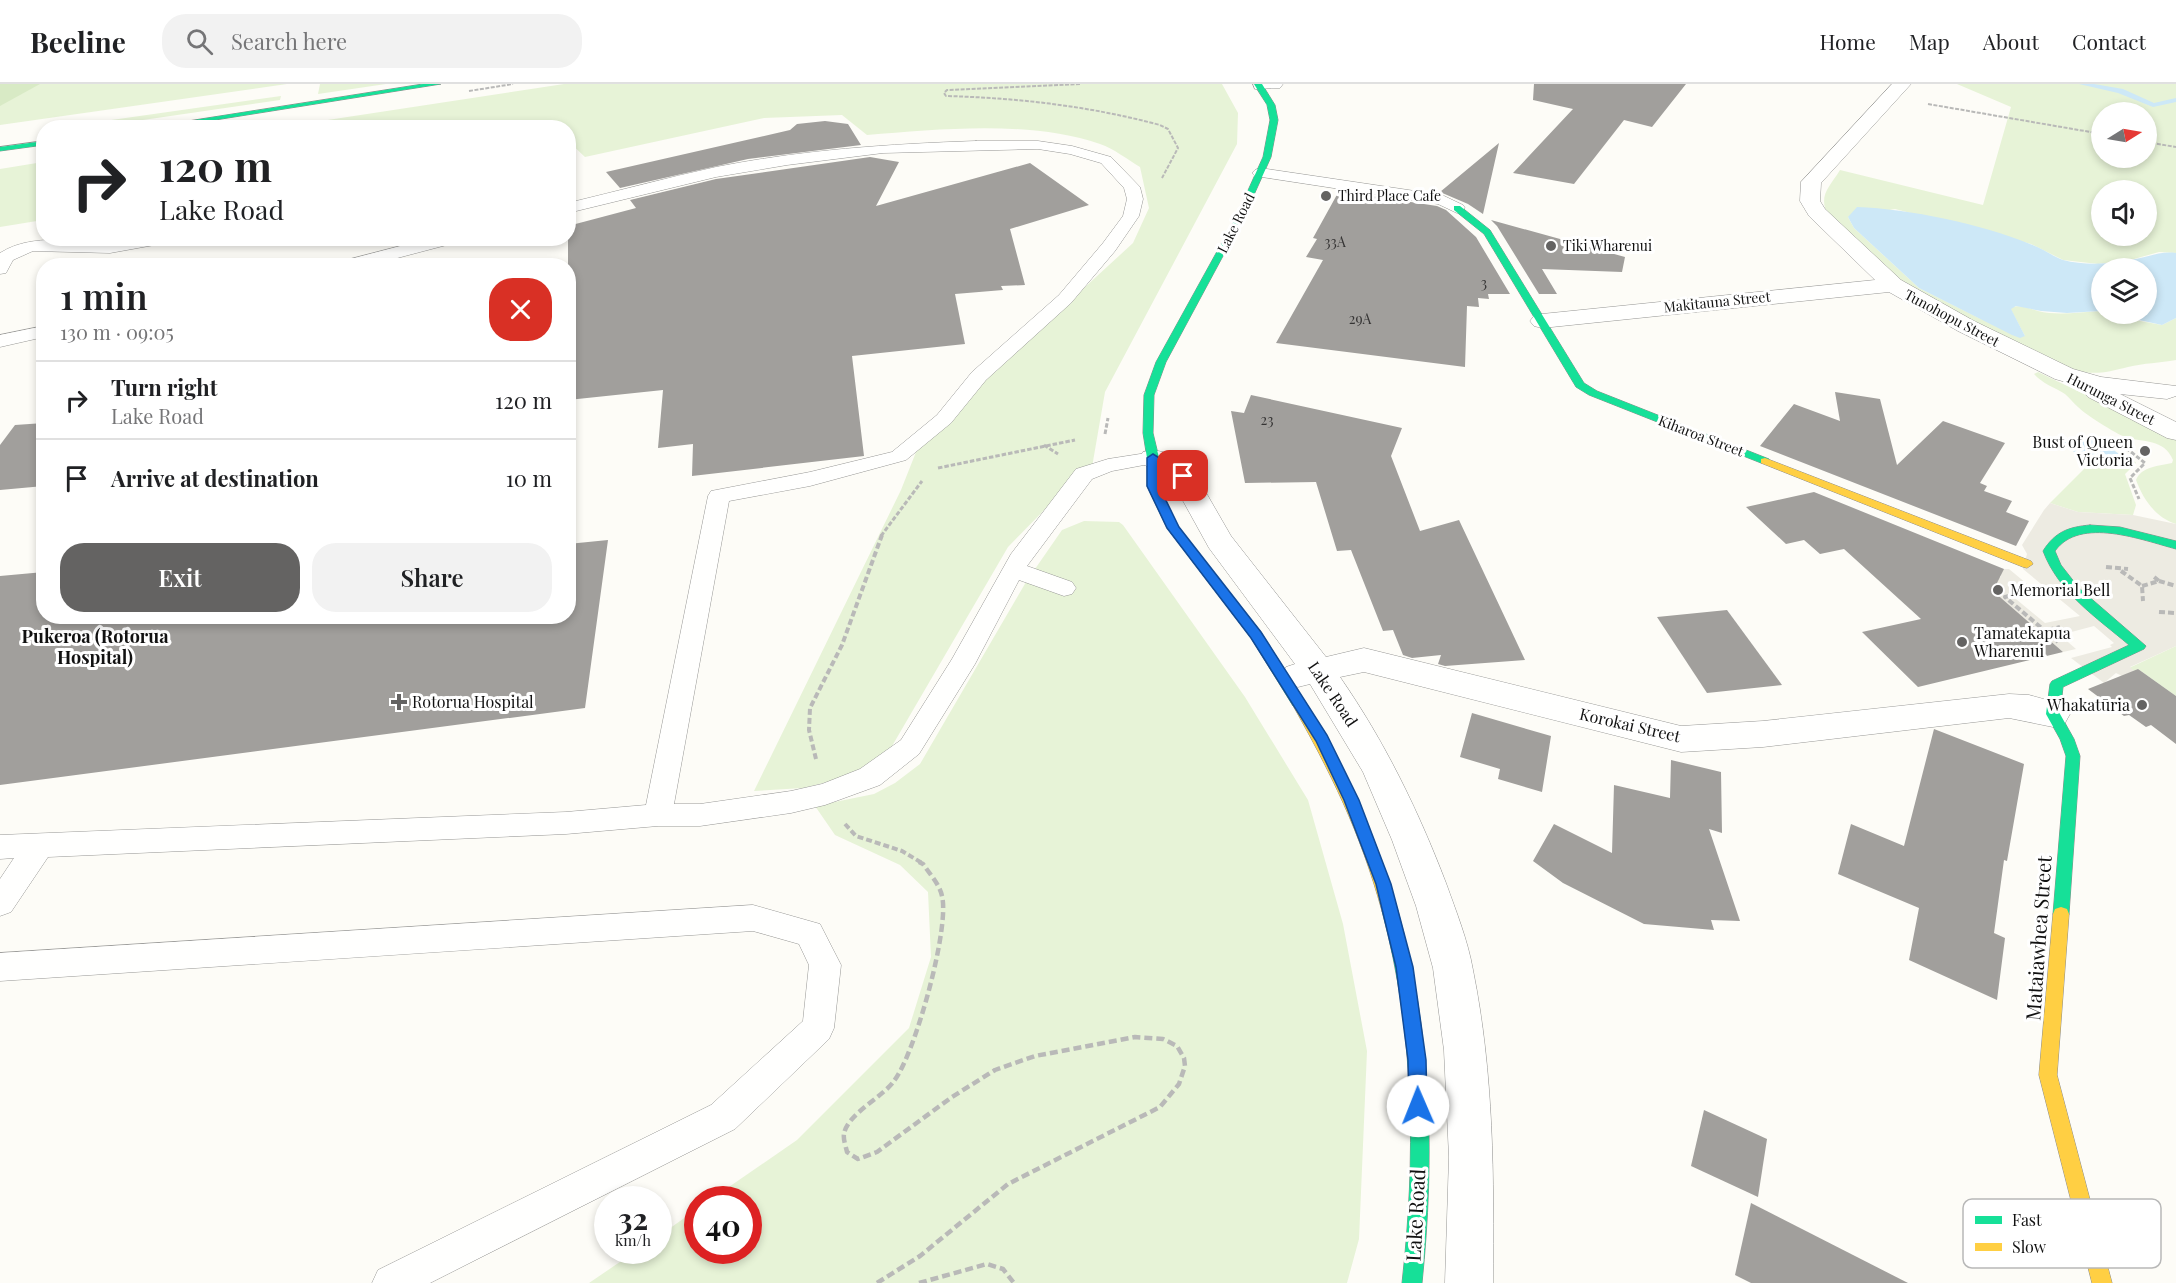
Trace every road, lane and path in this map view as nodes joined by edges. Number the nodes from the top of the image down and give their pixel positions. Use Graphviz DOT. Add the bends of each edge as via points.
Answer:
graph roads {
  1 [pos="437,84"];
  2 [pos="1264,84"];
  3 [pos="1896,90"];
  4 [pos="200,120"];
  5 [pos="2091,132"];
  6 [pos="36,144"];
  7 [pos="2157,144"];
  8 [pos="2176,147"];
  9 [pos="0,149"];
  10 [pos="1260,173"];
  11 [pos="576,206"];
  12 [pos="1457,208"];
  13 [pos="38,246"];
  14 [pos="90,246"];
  15 [pos="120,246"];
  16 [pos="421,246"];
  17 [pos="376,258"];
  18 [pos="0,269"];
  19 [pos="1893,285"];
  20 [pos="1542,321"];
  21 [pos="36,333"];
  22 [pos="0,341"];
  23 [pos="2046,367"];
  24 [pos="2173,392"];
  25 [pos="2176,432"];
  26 [pos="1083,440"];
  27 [pos="2123,445"];
  28 [pos="1153,458"];
  29 [pos="936,468"];
  30 [pos="2139,535"];
  31 [pos="2176,545"];
  32 [pos="2027,564"];
  33 [pos="1013,569"];
  34 [pos="2159,581"];
  35 [pos="2176,586"];
  36 [pos="1064,588"];
  37 [pos="2016,595"];
  38 [pos="2064,647"];
  39 [pos="1302,674"];
  40 [pos="2053,714"];
  41 [pos="825,794"];
  42 [pos="658,815"];
  43 [pos="39,846"];
  44 [pos="0,847"];
  45 [pos="0,903"];
  46 [pos="1405,967"];
  47 [pos="0,968"];
  48 [pos="1453,968"];
  49 [pos="2080,1199"];
  50 [pos="2098,1268"];
  51 [pos="391,1283"];
  52 [pos="877,1283"];
  53 [pos="919,1283"];
  54 [pos="1014,1283"];
  55 [pos="1412,1283"];
  56 [pos="1469,1283"];
  57 [pos="2102,1283"];
  1 -- 4 [label="street"];
  2 -- 10 [label="street, Lake Road" via="1274,120"];
  3 -- 5 [label="path" via="1953,110"];
  3 -- 19 [label="street, Tunohopu Street" via="1817,173 1809,193 1825,223"];
  6 -- 9 [label="street"];
  7 -- 8 [label="path"];
  10 -- 12 [label="lane" via="1442,200"];
  10 -- 28 [label="street, Lake Road" via="1157,373 1149,395 1148,433"];
  11 -- 42 [label="lane" via="716,172 787,160 883,149 976,145 1038,145 1106,160 1132,187 1135,199 1131,216 1065,299 979,376 944,419 899,456 810,479 719,496"];
  12 -- 20 [label="street, Kiharoa Street" via="1486,232"];
  13 -- 18 [label="lane" via="12,254"];
  14 -- 15 [label="lane"];
  16 -- 17 [label="lane"];
  19 -- 20 [label="street, Makitauna Street"];
  19 -- 23 [label="street, Tunohopu Street"];
  20 -- 32 [label="street, Kiharoa Street" via="1580,385 1593,393"];
  21 -- 22 [label="lane"];
  23 -- 24 [label="street, Tunohopu Street" via="2099,384"];
  23 -- 25 [label="street, Hurunga Street"];
  26 -- 29 [label="path"];
  27 -- 30 [label="path" via="2145,463 2130,478 2148,518"];
  28 -- 33 [label="lane" via="1108,465 1084,474"];
  28 -- 39 [label="street, Lake Road" via="1183,476"];
  30 -- 31 [label="street"];
  30 -- 40 [label="street" via="2074,531 2065,534 2049,551 2051,562 2065,582 2139,646 2057,684"];
  33 -- 36 [label="lane"];
  33 -- 41 [label="lane" via="962,664 909,747 870,777"];
  34 -- 35 [label="path"];
  37 -- 38 [label="path" via="2005,597"];
  39 -- 40 [label="street, Korokai Street" via="1364,660 1681,739 1763,734 2009,706"];
  39 -- 46 [label="street, Lake Road" via="1322,739 1351,800 1383,884"];
  39 -- 48 [label="street, Lake Road" via="1350,718 1380,770 1411,840"];
  40 -- 49 [label="street, Mataiawhea Street" via="2073,756 2048,1075"];
  41 -- 42 [label="lane" via="700,815"];
  41 -- 52 [label="path" via="831,810 856,836 902,851 923,864 942,895 941,934 919,1028 894,1082 853,1118 844,1132 848,1152 858,1159 877,1152 995,1070 1035,1056 1135,1037 1163,1039 1177,1046 1185,1066 1179,1084 1160,1107 1008,1184 920,1256"];
  42 -- 43 [label="lane" via="566,823"];
  43 -- 44 [label="lane"];
  43 -- 45 [label="lane"];
  46 -- 48 [label="street"];
  46 -- 55 [label="street, Lake Road" via="1417,1060 1417,1245"];
  47 -- 51 [label="lane" via="753,918 809,933 825,965 818,1028 723,1117"];
  48 -- 56 [label="street, Lake Road" via="1465,1050 1472,1157"];
  50 -- 57 [label="street, Mataiawhea Street"];
  53 -- 54 [label="path" via="987,1264 998,1265"];
}
